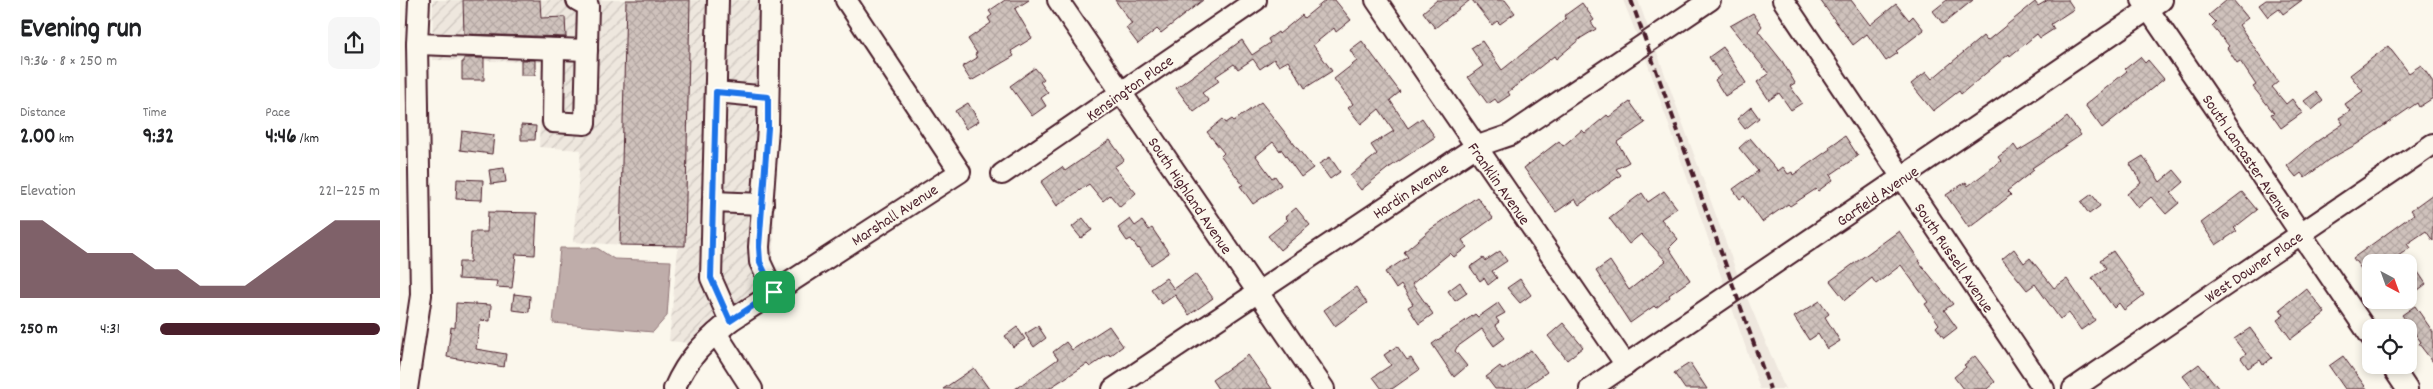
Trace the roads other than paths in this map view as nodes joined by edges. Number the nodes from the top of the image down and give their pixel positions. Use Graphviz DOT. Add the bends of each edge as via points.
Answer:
graph roads {
  1 [pos="419,0"];
  2 [pos="577,0"];
  3 [pos="718,0"];
  4 [pos="770,0"];
  5 [pos="846,0"];
  6 [pos="1058,0"];
  7 [pos="1256,0"];
  8 [pos="1376,0"];
  9 [pos="1710,0"];
  10 [pos="1783,0"];
  11 [pos="2151,3"];
  12 [pos="417,44"];
  13 [pos="554,50"];
  14 [pos="587,50"];
  15 [pos="716,92"];
  16 [pos="1122,93"];
  17 [pos="768,97"];
  18 [pos="2433,144"];
  19 [pos="1474,146"];
  20 [pos="1002,174"];
  21 [pos="1901,178"];
  22 [pos="713,202"];
  23 [pos="763,204"];
  24 [pos="2301,234"];
  25 [pos="774,292"];
  26 [pos="1258,292"];
  27 [pos="2362,324"];
  28 [pos="723,327"];
  29 [pos="1626,364"];
  30 [pos="2397,374"];
  31 [pos="407,389"];
  32 [pos="674,389"];
  33 [pos="752,389"];
  34 [pos="1113,389"];
  35 [pos="1324,389"];
  36 [pos="1590,389"];
  37 [pos="2044,389"];
  38 [pos="2073,389"];
  39 [pos="2407,389"];
  1 -- 12 [label="street"];
  2 -- 14 [label="street" via="588,6"];
  3 -- 15 [label="street"];
  4 -- 17 [label="street"];
  5 -- 25 [label="street, Marshall Avenue" via="960,172"];
  6 -- 16 [label="street, South Highland Avenue"];
  7 -- 16 [label="street, Kensington Place"];
  8 -- 19 [label="street, Franklin Avenue"];
  9 -- 19 [label="street, Hardin Avenue" via="1510,135"];
  10 -- 21 [label="street, South Russell Avenue"];
  11 -- 21 [label="street, Garfield Avenue"];
  11 -- 24 [label="street, South Lancaster Avenue"];
  12 -- 13 [label="street"];
  12 -- 31 [label="street" via="421,295"];
  13 -- 14 [label="street"];
  13 -- 14 [label="street" via="553,122 585,124"];
  15 -- 17 [label="street"];
  15 -- 22 [label="street"];
  16 -- 20 [label="street, Kensington Place"];
  16 -- 26 [label="street, South Highland Avenue"];
  17 -- 23 [label="street"];
  18 -- 24 [label="street, West Downer Place"];
  19 -- 26 [label="street, Hardin Avenue"];
  19 -- 29 [label="street, Franklin Avenue"];
  21 -- 29 [label="street, Garfield Avenue"];
  21 -- 37 [label="street, South Russell Avenue"];
  22 -- 23 [label="street"];
  22 -- 28 [label="street" via="711,278"];
  23 -- 25 [label="street" via="760,262"];
  24 -- 27 [label="street, South Lancaster Avenue"];
  24 -- 38 [label="street, West Downer Place"];
  25 -- 28 [label="street, Marshall Avenue"];
  26 -- 34 [label="street, Hardin Avenue"];
  26 -- 35 [label="street, South Highland Avenue"];
  28 -- 32 [label="street, Marshall Avenue" via="683,367"];
  28 -- 33 [label="street"];
  29 -- 36 [label="street, Garfield Avenue"];
  30 -- 39 [label="street"];
}
